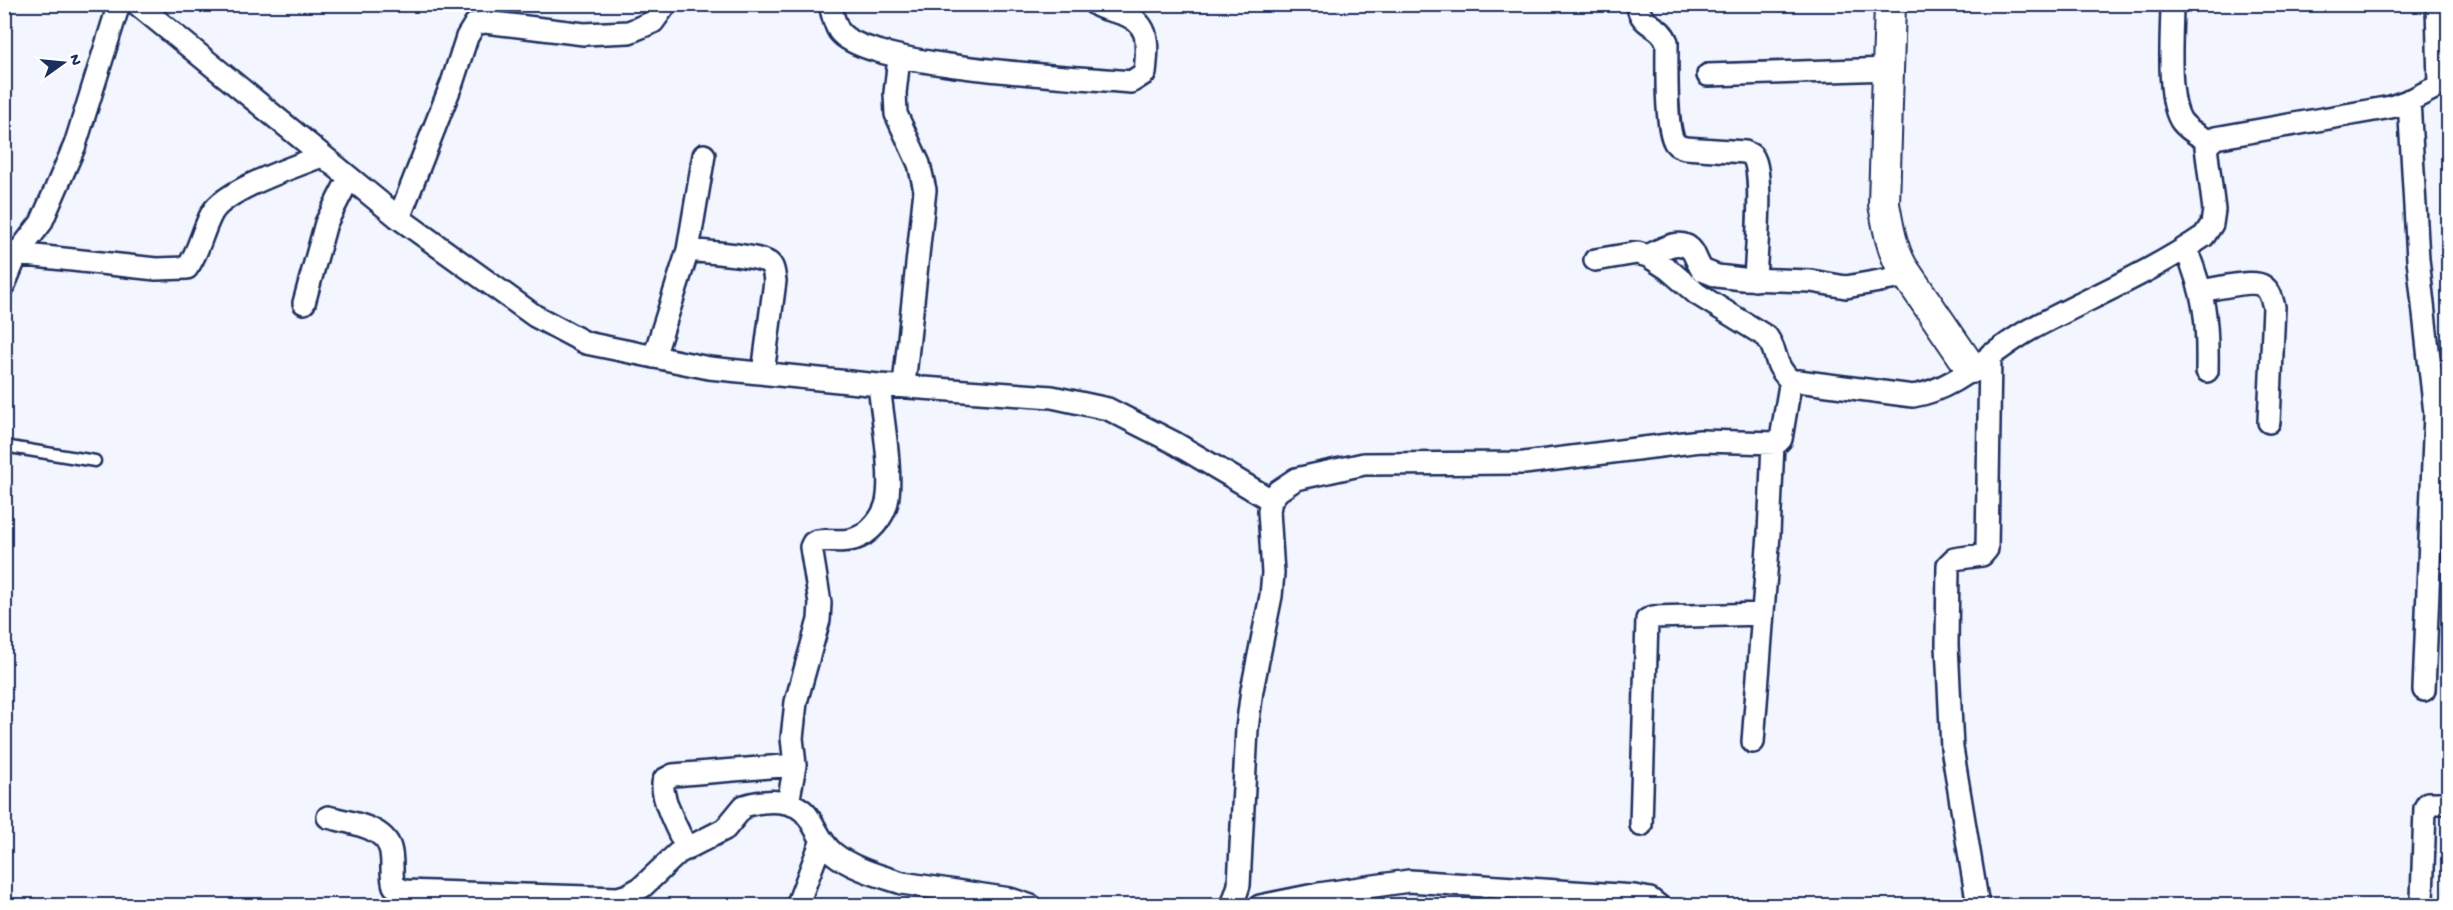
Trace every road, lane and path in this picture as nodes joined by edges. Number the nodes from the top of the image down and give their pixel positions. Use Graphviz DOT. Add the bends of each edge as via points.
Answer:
graph roads {
  1 [pos="119,4"];
  2 [pos="137,4"];
  3 [pos="666,4"];
  4 [pos="830,4"];
  5 [pos="1095,4"];
  6 [pos="1637,4"];
  7 [pos="1890,4"];
  8 [pos="2172,4"];
  9 [pos="2437,4"];
  10 [pos="899,58"];
  11 [pos="1889,69"];
  12 [pos="1708,75"];
  13 [pos="2444,83"];
  14 [pos="2409,100"];
  15 [pos="2209,142"];
  16 [pos="704,155"];
  17 [pos="322,156"];
  18 [pos="349,178"];
  19 [pos="399,218"];
  20 [pos="2186,249"];
  21 [pos="688,250"];
  22 [pos="17,254"];
  23 [pos="1648,256"];
  24 [pos="1594,260"];
  25 [pos="1908,276"];
  26 [pos="1755,280"];
  27 [pos="4,285"];
  28 [pos="2201,291"];
  29 [pos="304,303"];
  30 [pos="654,357"];
  31 [pos="1981,362"];
  32 [pos="2207,371"];
  33 [pos="763,373"];
  34 [pos="1793,382"];
  35 [pos="879,385"];
  36 [pos="904,386"];
  37 [pos="2269,422"];
  38 [pos="1773,444"];
  39 [pos="4,446"];
  40 [pos="95,461"];
  41 [pos="1271,500"];
  42 [pos="1763,614"];
  43 [pos="2424,690"];
  44 [pos="1753,742"];
  45 [pos="795,765"];
  46 [pos="788,803"];
  47 [pos="2448,803"];
  48 [pos="328,817"];
  49 [pos="1641,825"];
  50 [pos="822,840"];
  51 [pos="687,849"];
  52 [pos="2422,900"];
  53 [pos="797,906"];
  54 [pos="1031,906"];
  55 [pos="1232,906"];
  56 [pos="1260,906"];
  57 [pos="1659,906"];
  58 [pos="1978,906"];
  1 -- 22 [label="street" via="75,145 41,223"];
  2 -- 17 [label="street"];
  3 -- 19 [label="street" via="653,22 629,32 584,34 475,24 466,37"];
  4 -- 10 [label="street" via="839,32 881,54"];
  5 -- 10 [label="street" via="1141,23 1145,35 1145,73 1131,82"];
  6 -- 26 [label="street" via="1640,16 1664,34 1667,42 1669,115 1676,144 1745,152 1756,162"];
  7 -- 11 [label="street"];
  8 -- 15 [label="street" via="2175,106 2180,120"];
  9 -- 13 [label="street"];
  10 -- 36 [label="street" via="896,114 919,164 925,190"];
  11 -- 12 [label="street"];
  11 -- 25 [label="street" via="1884,204 1894,253"];
  13 -- 14 [label="street"];
  14 -- 15 [label="street" via="2349,115 2225,135"];
  14 -- 43 [label="street" via="2419,268 2434,413"];
  15 -- 20 [label="street" via="2206,147 2214,210 2212,224 2204,236"];
  16 -- 21 [label="street"];
  17 -- 18 [label="street"];
  17 -- 22 [label="street" via="221,201 187,268 156,269"];
  18 -- 19 [label="street"];
  18 -- 29 [label="street" via="326,223"];
  19 -- 30 [label="street" via="545,321 586,343"];
  20 -- 28 [label="street"];
  20 -- 31 [label="street" via="2030,330"];
  21 -- 30 [label="street"];
  21 -- 33 [label="street" via="770,264 775,281"];
  22 -- 27 [label="street"];
  23 -- 24 [label="street"];
  23 -- 26 [label="street" via="1673,244 1684,245 1702,270 1717,276"];
  23 -- 34 [label="street" via="1697,294 1767,337 1781,372"];
  25 -- 26 [label="street" via="1846,288 1811,281"];
  25 -- 31 [label="street"];
  28 -- 32 [label="street" via="2208,326"];
  28 -- 37 [label="street" via="2256,283 2265,286 2270,294 2274,307"];
  30 -- 33 [label="street"];
  31 -- 34 [label="street" via="1929,393 1913,396"];
  31 -- 58 [label="street" via="1987,549 1982,555 1954,559 1948,565 1947,645 1952,748"];
  33 -- 35 [label="street"];
  34 -- 38 [label="street" via="1780,439"];
  35 -- 36 [label="street"];
  35 -- 45 [label="street" via="887,501 876,524 865,534 848,541 813,543 819,620 796,702 792,738"];
  36 -- 41 [label="street" via="1052,397 1108,409"];
  38 -- 41 [label="street" via="1700,441 1524,464 1364,464 1296,479"];
  38 -- 42 [label="street"];
  39 -- 40 [label="lane"];
  41 -- 55 [label="street" via="1271,596 1247,729 1239,885"];
  42 -- 44 [label="street"];
  42 -- 49 [label="street" via="1647,620"];
  45 -- 46 [label="street"];
  45 -- 51 [label="street" via="666,778 663,783 671,816"];
  46 -- 50 [label="street" via="807,815"];
  46 -- 51 [label="street" via="744,806 725,829"];
  47 -- 52 [label="street" via="2432,802 2425,808"];
  48 -- 51 [label="street" via="377,832 386,840 391,878 394,886 404,891 618,897 642,887 670,858"];
  50 -- 53 [label="street"];
  50 -- 54 [label="street" via="845,861 902,883 1010,899"];
  56 -- 57 [label="street" via="1419,881 1634,896 1650,899"];
}
